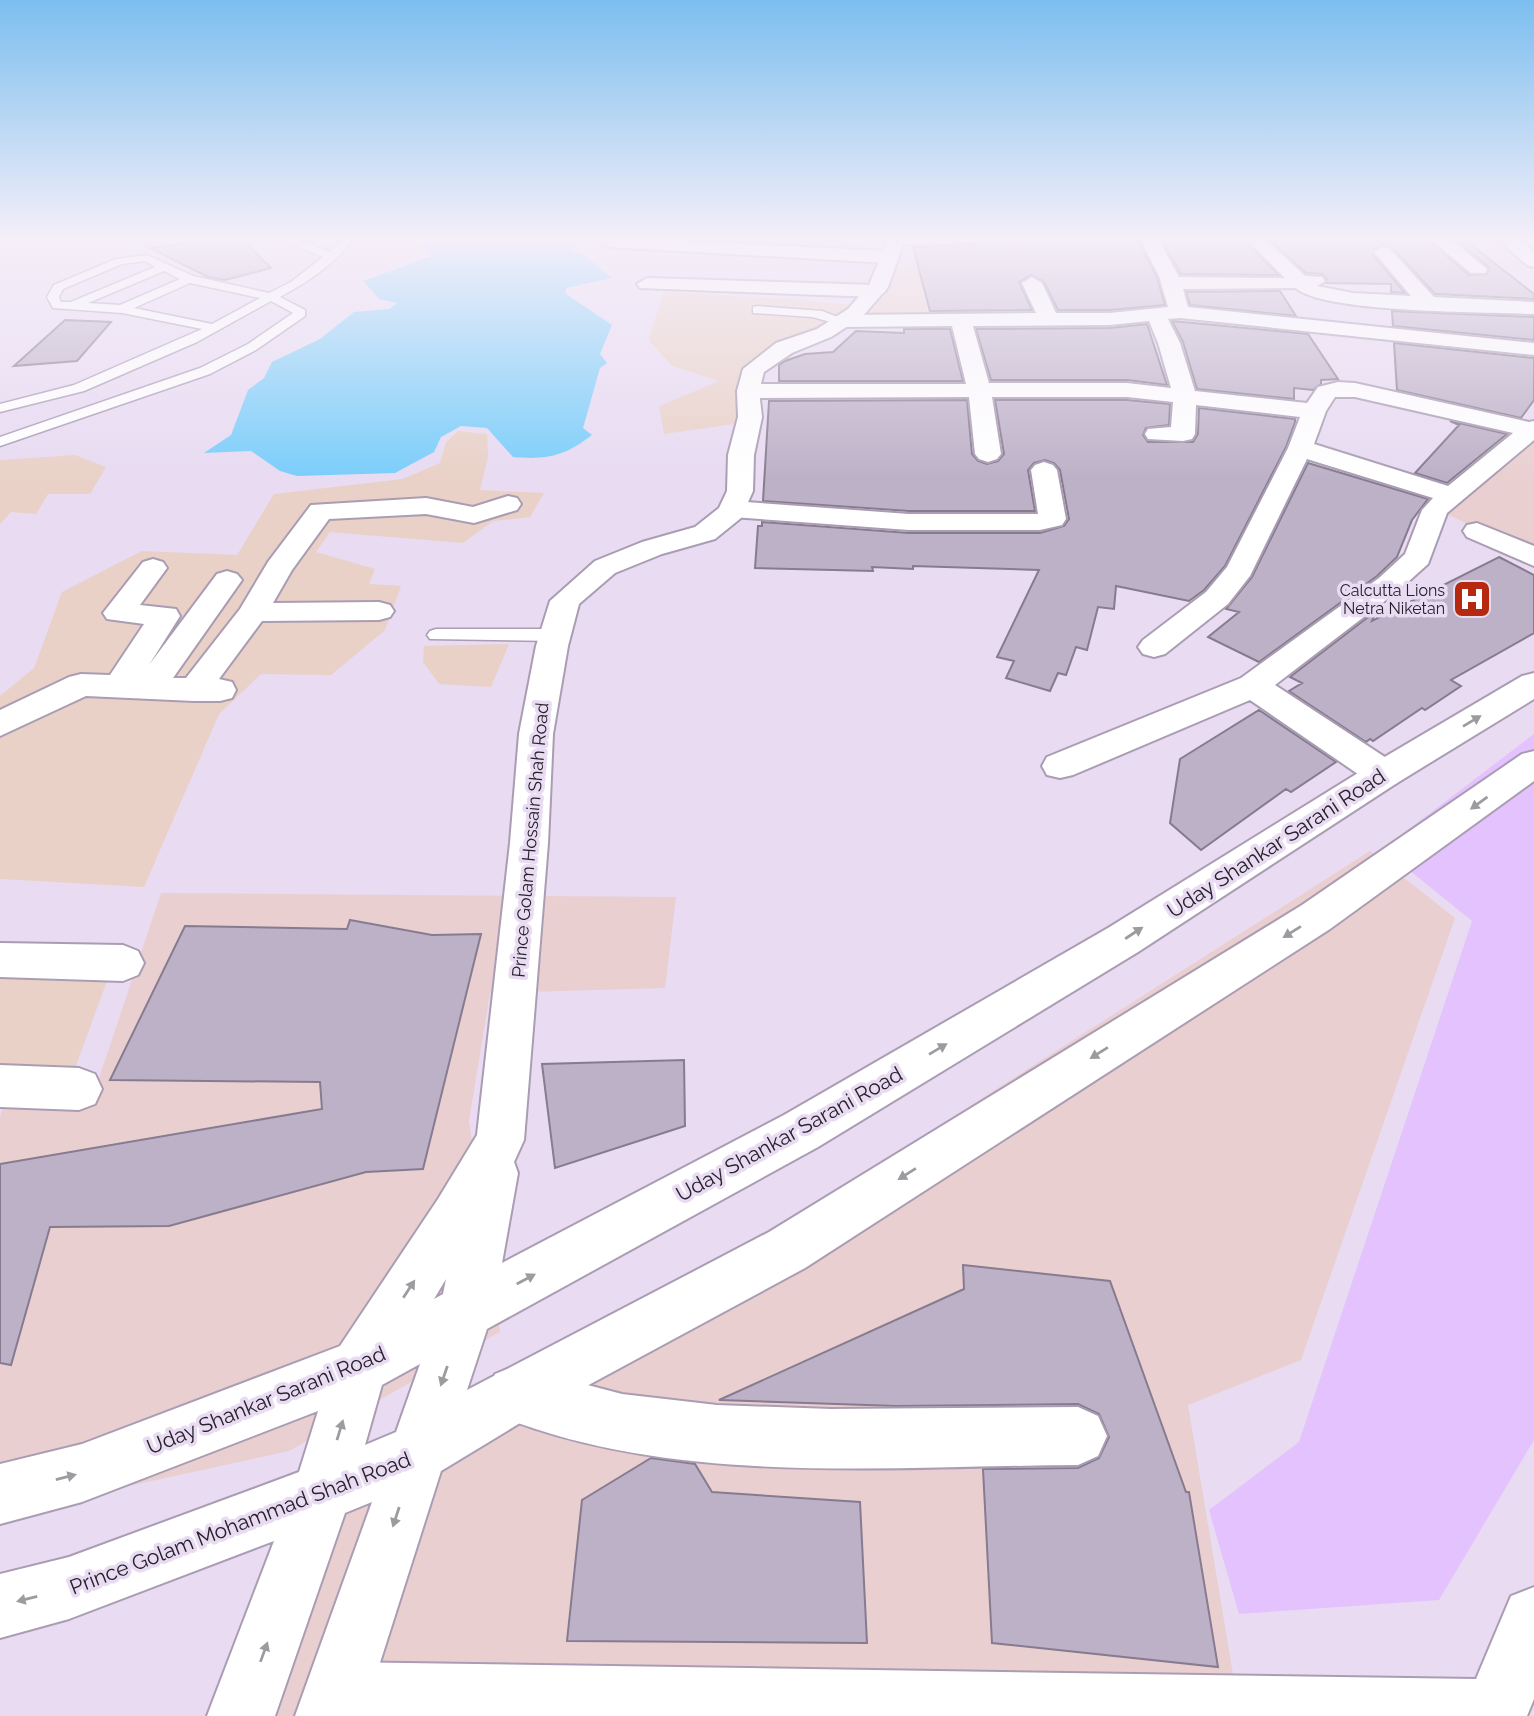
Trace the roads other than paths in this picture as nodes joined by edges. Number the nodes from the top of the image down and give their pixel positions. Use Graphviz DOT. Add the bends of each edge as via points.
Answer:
graph roads {
  1 [pos="161,317"];
  2 [pos="236,317"];
  3 [pos="295,317"];
  4 [pos="829,317"];
  5 [pos="846,317"];
  6 [pos="1100,317"];
  7 [pos="1157,317"];
  8 [pos="1229,317"];
  9 [pos="1049,319"];
  10 [pos="961,320"];
  11 [pos="842,321"];
  12 [pos="214,328"];
  13 [pos="1165,337"];
  14 [pos="1192,339"];
  15 [pos="1534,349"];
  16 [pos="980,388"];
  17 [pos="748,391"];
  18 [pos="1185,395"];
  19 [pos="0,408"];
  20 [pos="1314,411"];
  21 [pos="1533,429"];
  22 [pos="1157,434"];
  23 [pos="0,442"];
  24 [pos="1300,448"];
  25 [pos="988,454"];
  26 [pos="1044,470"];
  27 [pos="1453,496"];
  28 [pos="508,504"];
  29 [pos="732,509"];
  30 [pos="1477,531"];
  31 [pos="1534,557"];
  32 [pos="153,568"];
  33 [pos="227,580"];
  34 [pos="379,611"];
  35 [pos="253,612"];
  36 [pos="436,635"];
  37 [pos="555,635"];
  38 [pos="1154,647"];
  39 [pos="1534,684"];
  40 [pos="1253,686"];
  41 [pos="134,687"];
  42 [pos="0,724"];
  43 [pos="1534,763"];
  44 [pos="1060,766"];
  45 [pos="1384,774"];
  46 [pos="0,960"];
  47 [pos="123,963"];
  48 [pos="0,1088"];
  49 [pos="79,1089"];
  50 [pos="500,1140"];
  51 [pos="466,1311"];
  52 [pos="359,1367"];
  53 [pos="515,1394"];
  54 [pos="1077,1436"];
  55 [pos="418,1452"];
  56 [pos="322,1493"];
  57 [pos="0,1494"];
  58 [pos="0,1606"];
  59 [pos="1534,1619"];
  60 [pos="333,1705"];
  61 [pos="241,1716"];
  1 -- 12 [label="lane"];
  2 -- 12 [label="lane"];
  3 -- 23 [label="lane" via="240,353 182,380"];
  4 -- 11 [label="lane"];
  5 -- 11 [label="street"];
  6 -- 9 [label="street"];
  7 -- 13 [label="street"];
  8 -- 15 [label="street"];
  9 -- 10 [label="street"];
  10 -- 11 [label="street"];
  10 -- 16 [label="street"];
  11 -- 17 [label="street" via="785,348 754,369"];
  12 -- 19 [label="lane" via="79,388"];
  13 -- 14 [label="street"];
  13 -- 18 [label="street"];
  16 -- 17 [label="street"];
  16 -- 18 [label="street"];
  16 -- 25 [label="street"];
  17 -- 29 [label="street" via="750,417 741,455 740,491"];
  18 -- 20 [label="street"];
  18 -- 22 [label="street" via="1183,434"];
  20 -- 21 [label="street" via="1326,392 1355,390"];
  20 -- 24 [label="street"];
  21 -- 27 [label="street"];
  24 -- 27 [label="street"];
  24 -- 38 [label="street" via="1240,570 1217,598"];
  26 -- 29 [label="street" via="1052,519 1040,522 909,522"];
  27 -- 40 [label="street" via="1435,510 1418,558"];
  28 -- 35 [label="street" via="474,515 426,506 321,510 278,568"];
  29 -- 37 [label="street, Prince Golam Hossain Shah Road" via="705,533 605,567 565,601"];
  30 -- 31 [label="street"];
  32 -- 41 [label="street" via="118,613 165,616"];
  33 -- 41 [label="street"];
  34 -- 35 [label="street"];
  35 -- 41 [label="street" via="210,690"];
  36 -- 37 [label="lane"];
  37 -- 50 [label="street, Prince Golam Hossain Shah Road" via="536,734"];
  45 -- 39 [label="street, Uday Shankar Sarani Road, one-way"];
  40 -- 44 [label="street"];
  40 -- 45 [label="street"];
  41 -- 42 [label="street" via="81,685"];
  43 -- 53 [label="street, one-way" via="1316,917 787,1250"];
  51 -- 45 [label="street, Uday Shankar Sarani Road, one-way" via="801,1130 1123,940"];
  46 -- 47 [label="street"];
  48 -- 49 [label="street"];
  50 -- 51 [label="street"];
  52 -- 50 [label="street, Prince Golam Hossain Shah Road, one-way"];
  51 -- 52 [label="street, Uday Shankar Sarani Road"];
  51 -- 55 [label="street, one-way"];
  56 -- 52 [label="street, Prince Golam Hossain Shah Road, one-way"];
  57 -- 52 [label="street, Uday Shankar Sarani Road, one-way" via="82,1473"];
  53 -- 54 [label="street" via="622,1423 717,1434"];
  53 -- 55 [label="street"];
  55 -- 56 [label="street, Prince Golam Mohammad Shah Road"];
  55 -- 60 [label="street, Prince Golam Mohammad Shah Road, one-way"];
  56 -- 58 [label="street, Prince Golam Mohammad Shah Road, one-way" via="69,1588"];
  61 -- 56 [label="street, Prince Golam Hossain Shah Road, one-way"];
  59 -- 60 [label="street" via="1495,1713"];
}
